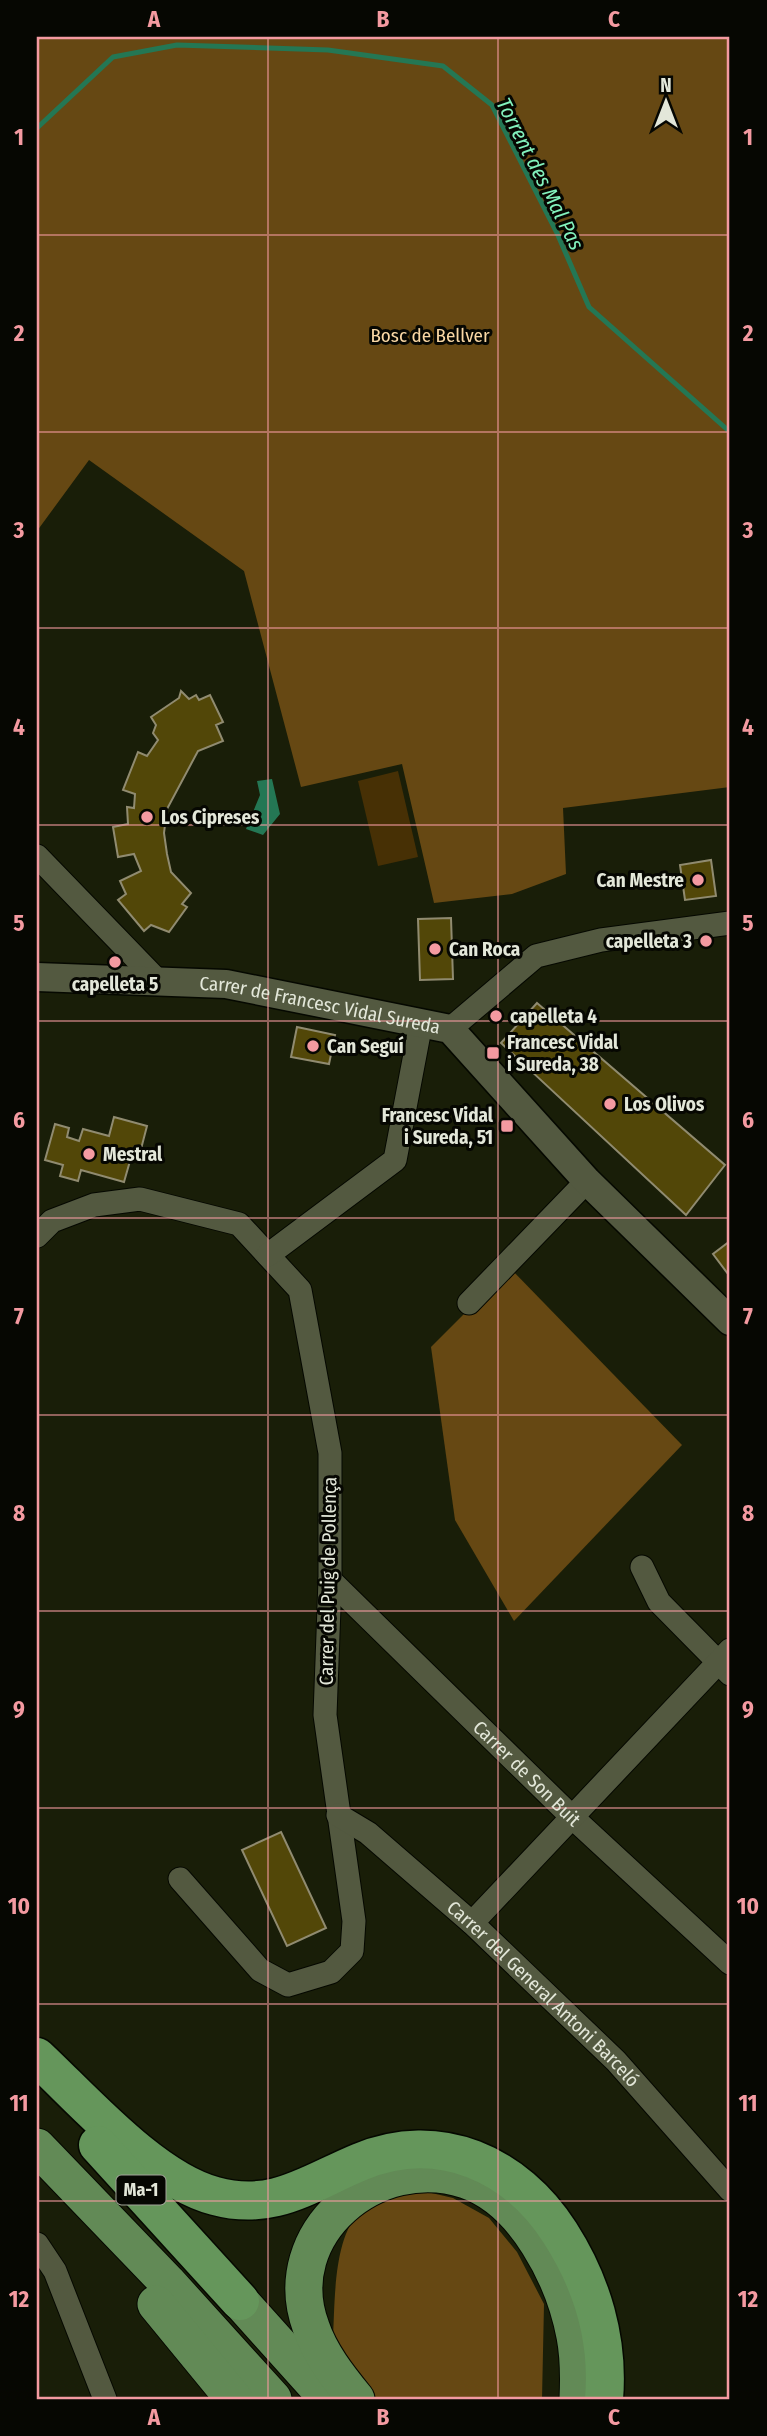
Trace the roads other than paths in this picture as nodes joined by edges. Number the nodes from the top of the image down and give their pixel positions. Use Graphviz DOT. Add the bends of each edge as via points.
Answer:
graph roads {
  1 [pos="37,856"];
  2 [pos="730,923"];
  3 [pos="37,977"];
  4 [pos="157,980"];
  5 [pos="421,1023"];
  6 [pos="450,1029"];
  7 [pos="587,1181"];
  8 [pos="37,1236"];
  9 [pos="268,1255"];
  10 [pos="469,1303"];
  11 [pos="730,1321"];
  12 [pos="642,1567"];
  13 [pos="330,1580"];
  14 [pos="726,1662"];
  15 [pos="338,1815"];
  16 [pos="572,1817"];
  17 [pos="180,1879"];
  18 [pos="472,1923"];
  19 [pos="730,1963"];
  20 [pos="37,2057"];
  21 [pos="37,2084"];
  22 [pos="37,2147"];
  23 [pos="37,2171"];
  24 [pos="730,2190"];
  25 [pos="37,2244"];
  26 [pos="240,2301"];
  27 [pos="105,2399"];
  28 [pos="234,2399"];
  29 [pos="273,2399"];
  30 [pos="328,2399"];
  31 [pos="356,2399"];
  32 [pos="578,2399"];
  33 [pos="604,2399"];
  1 -- 4 [label="street"];
  2 -- 6 [label="street" via="601,940 536,956"];
  3 -- 4 [label="street, Carrer de Francesc Vidal Sureda"];
  4 -- 5 [label="street, Carrer de Francesc Vidal Sureda" via="226,984"];
  5 -- 6 [label="street, Carrer de Francesc Vidal Sureda"];
  5 -- 9 [label="street" via="395,1160"];
  6 -- 7 [label="street, Carrer de Francesc Vidal Sureda"];
  7 -- 10 [label="street"];
  7 -- 11 [label="street, Carrer de Francesc Vidal Sureda"];
  8 -- 9 [label="street, Carrer del Puig de Pollença" via="52,1221 94,1205 140,1199 239,1224"];
  9 -- 13 [label="street, Carrer del Puig de Pollença" via="300,1290 330,1452"];
  12 -- 14 [label="street" via="659,1602"];
  13 -- 15 [label="street, Carrer del Puig de Pollença" via="324,1715"];
  13 -- 16 [label="street, Carrer de Son Buit"];
  14 -- 16 [label="street"];
  15 -- 17 [label="street, Carrer del Puig de Pollença" via="354,1921 352,1951 331,1972 288,1985 260,1970"];
  15 -- 18 [label="street, Carrer del General Antoni Barceló" via="368,1833"];
  16 -- 18 [label="street"];
  16 -- 19 [label="street, Carrer de Son Buit"];
  18 -- 24 [label="street, Carrer del General Antoni Barceló" via="616,2061"];
  20 -- 33 [label="highway" via="144,2156 178,2180 215,2196 258,2201 280,2197 372,2157 404,2150 450,2151 491,2166 523,2188 543,2210 580,2270 601,2333"];
  21 -- 26 [label="highway, Ma-1"];
  22 -- 29 [label="highway, Ma-1"];
  23 -- 28 [label="highway"];
  25 -- 27 [label="street" via="55,2271"];
  26 -- 30 [label="highway, Ma-1"];
  31 -- 32 [label="highway" via="332,2368 311,2328 304,2295 308,2259 325,2224 354,2196 387,2179 422,2174 452,2176 484,2189 513,2213 538,2246 570,2315 578,2353"];
}
